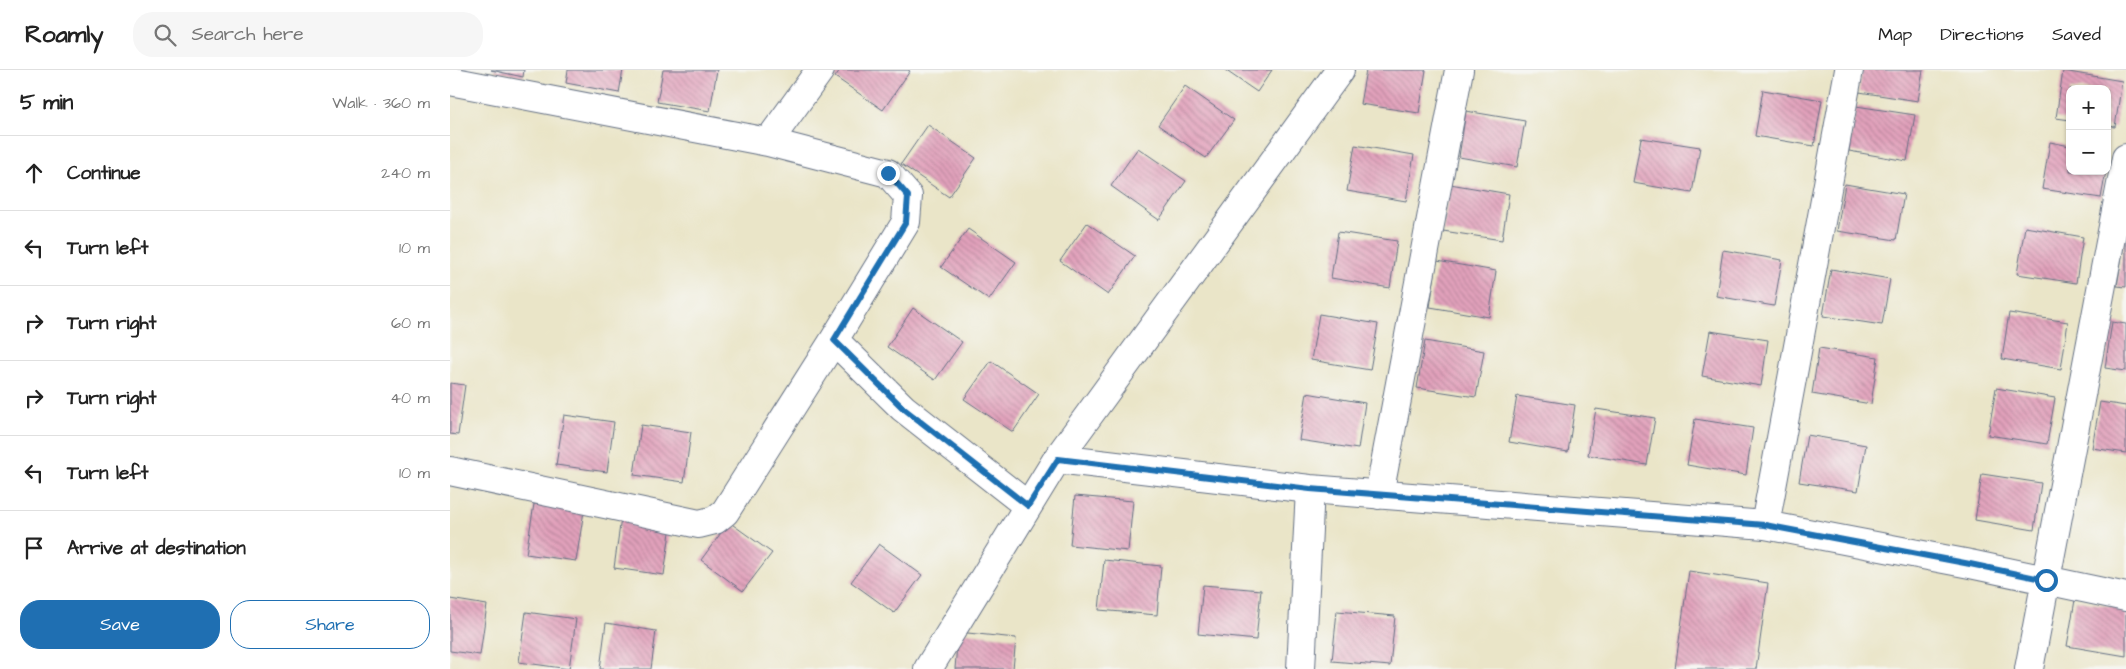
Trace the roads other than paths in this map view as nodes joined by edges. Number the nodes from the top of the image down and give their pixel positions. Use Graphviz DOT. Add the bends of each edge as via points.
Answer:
graph roads {
  1 [pos="820,70"];
  2 [pos="1340,70"];
  3 [pos="1459,70"];
  4 [pos="1849,70"];
  5 [pos="450,82"];
  6 [pos="768,142"];
  7 [pos="2126,158"];
  8 [pos="834,340"];
  9 [pos="1058,459"];
  10 [pos="450,471"];
  11 [pos="1310,489"];
  12 [pos="1379,495"];
  13 [pos="1028,506"];
  14 [pos="1765,525"];
  15 [pos="2046,580"];
  16 [pos="2126,597"];
  17 [pos="928,669"];
  18 [pos="1301,669"];
  19 [pos="2029,669"];
  1 -- 6 [label="street"];
  2 -- 9 [label="street"];
  3 -- 12 [label="street"];
  4 -- 14 [label="street"];
  5 -- 6 [label="street"];
  6 -- 8 [label="street" via="888,173 908,196 906,222"];
  7 -- 15 [label="street"];
  8 -- 10 [label="street" via="725,512 715,520 699,524"];
  8 -- 13 [label="street" via="903,408"];
  9 -- 11 [label="street"];
  9 -- 13 [label="street"];
  11 -- 12 [label="street"];
  11 -- 18 [label="street"];
  12 -- 14 [label="street"];
  13 -- 17 [label="street"];
  14 -- 15 [label="street"];
  15 -- 16 [label="street"];
  15 -- 19 [label="street"];
}
